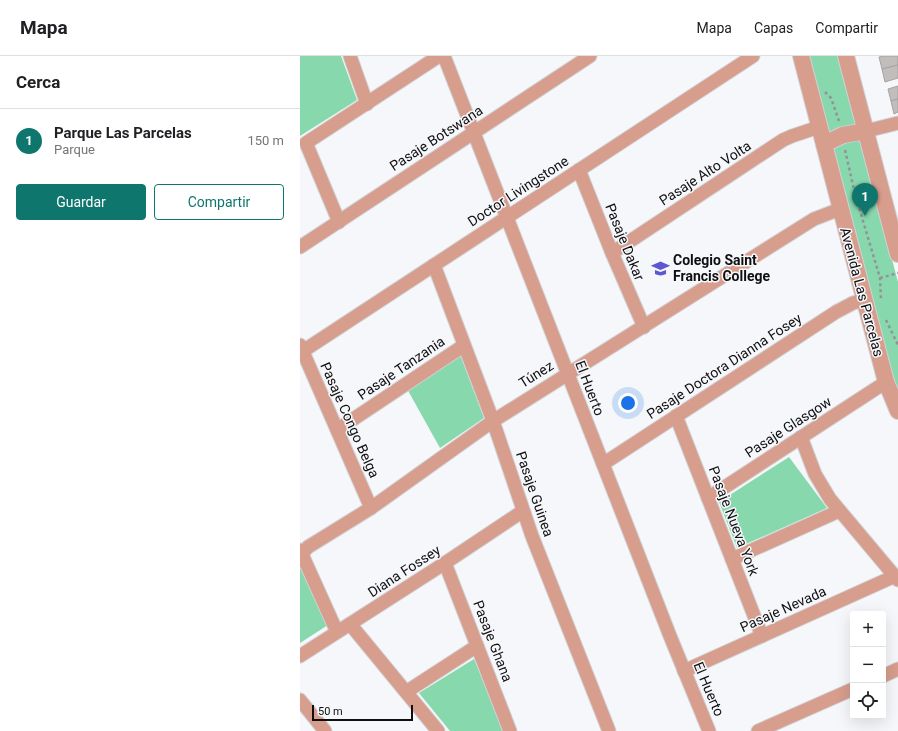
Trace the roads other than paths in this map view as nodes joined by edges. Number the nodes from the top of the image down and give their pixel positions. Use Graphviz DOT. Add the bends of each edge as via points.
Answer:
graph roads {
  1 [pos="350,56"];
  2 [pos="439,56"];
  3 [pos="444,56"];
  4 [pos="590,56"];
  5 [pos="753,56"];
  6 [pos="800,56"];
  7 [pos="846,56"];
  8 [pos="367,104"];
  9 [pos="898,123"];
  10 [pos="819,127"];
  11 [pos="866,131"];
  12 [pos="474,132"];
  13 [pos="824,144"];
  14 [pos="579,170"];
  15 [pos="840,209"];
  16 [pos="507,216"];
  17 [pos="339,222"];
  18 [pos="300,247"];
  19 [pos="612,253"];
  20 [pos="898,254"];
  21 [pos="434,265"];
  22 [pos="864,300"];
  23 [pos="644,327"];
  24 [pos="463,346"];
  25 [pos="301,350"];
  26 [pos="567,373"];
  27 [pos="886,382"];
  28 [pos="898,411"];
  29 [pos="676,416"];
  30 [pos="493,420"];
  31 [pos="337,430"];
  32 [pos="801,437"];
  33 [pos="603,464"];
  34 [pos="708,498"];
  35 [pos="371,508"];
  36 [pos="523,510"];
  37 [pos="839,510"];
  38 [pos="301,554"];
  39 [pos="732,559"];
  40 [pos="445,563"];
  41 [pos="896,578"];
  42 [pos="350,624"];
  43 [pos="337,632"];
  44 [pos="762,636"];
  45 [pos="477,646"];
  46 [pos="300,656"];
  47 [pos="898,669"];
  48 [pos="684,670"];
  49 [pos="886,675"];
  50 [pos="850,690"];
  51 [pos="406,692"];
  52 [pos="300,700"];
  53 [pos="325,731"];
  54 [pos="438,731"];
  55 [pos="510,731"];
  56 [pos="610,731"];
  57 [pos="709,731"];
  58 [pos="758,731"];
  1 -- 8 [label="street"];
  2 -- 8 [label="street"];
  3 -- 12 [label="street, El Huerto"];
  4 -- 12 [label="street, Pasaje Botswana"];
  5 -- 14 [label="street, Doctor Livingstone"];
  6 -- 10 [label="street, Avenida Las Parcelas"];
  7 -- 11 [label="street"];
  8 -- 17 [label="street" via="306,144"];
  9 -- 11 [label="street"];
  10 -- 13 [label="street, Avenida Las Parcelas"];
  10 -- 19 [label="street, Pasaje Alto Volta" via="783,140"];
  11 -- 13 [label="street" via="843,135"];
  11 -- 20 [label="street"];
  12 -- 16 [label="street, El Huerto"];
  12 -- 17 [label="street, Pasaje Botswana"];
  13 -- 15 [label="street, Avenida Las Parcelas"];
  14 -- 16 [label="street, Doctor Livingstone"];
  14 -- 19 [label="street, Pasaje Dakar"];
  15 -- 22 [label="street, Avenida Las Parcelas"];
  15 -- 23 [label="street, Túnez" via="814,219"];
  16 -- 21 [label="street, Doctor Livingstone"];
  16 -- 26 [label="street, El Huerto"];
  17 -- 18 [label="street, Pasaje Botswana"];
  19 -- 23 [label="street, Pasaje Dakar"];
  21 -- 24 [label="street, Pasaje Guinea"];
  21 -- 25 [label="street, Doctor Livingstone"];
  22 -- 27 [label="street, Avenida Las Parcelas"];
  22 -- 29 [label="street, Pasaje Doctora Dianna Fosey" via="836,312"];
  23 -- 26 [label="street, Túnez"];
  24 -- 30 [label="street, Pasaje Guinea"];
  24 -- 31 [label="street, Pasaje Tanzania"];
  25 -- 31 [label="street, Pasaje Congo Belga"];
  26 -- 30 [label="street, Túnez"];
  26 -- 33 [label="street, El Huerto"];
  27 -- 28 [label="street, Avenida Las Parcelas"];
  27 -- 32 [label="street, Pasaje Glasgow"];
  29 -- 33 [label="street, Pasaje Doctora Dianna Fosey"];
  29 -- 34 [label="street, Pasaje Nueva York"];
  30 -- 35 [label="street, Túnez"];
  30 -- 36 [label="street, Pasaje Guinea"];
  31 -- 35 [label="street, Pasaje Congo Belga"];
  32 -- 34 [label="street, Pasaje Glasgow"];
  32 -- 37 [label="street" via="815,474"];
  33 -- 48 [label="street, El Huerto"];
  34 -- 39 [label="street, Pasaje Nueva York"];
  35 -- 38 [label="street, Túnez" via="308,547"];
  36 -- 40 [label="street, Diana Fossey"];
  36 -- 56 [label="street, Pasaje Guinea"];
  37 -- 39 [label="street"];
  37 -- 41 [label="street"];
  38 -- 43 [label="street"];
  39 -- 44 [label="street, Pasaje Nueva York"];
  40 -- 42 [label="street, Diana Fossey"];
  40 -- 45 [label="street, Pasaje Ghana"];
  41 -- 44 [label="street, Pasaje Nevada"];
  42 -- 43 [label="street, Diana Fossey"];
  42 -- 51 [label="street"];
  43 -- 46 [label="street, Diana Fossey"];
  44 -- 48 [label="street, Pasaje Nevada"];
  45 -- 51 [label="street"];
  45 -- 55 [label="street, Pasaje Ghana"];
  47 -- 49 [label="street"];
  48 -- 57 [label="street, El Huerto"];
  50 -- 58 [label="street"];
  51 -- 54 [label="street"];
  52 -- 53 [label="street"];
}
